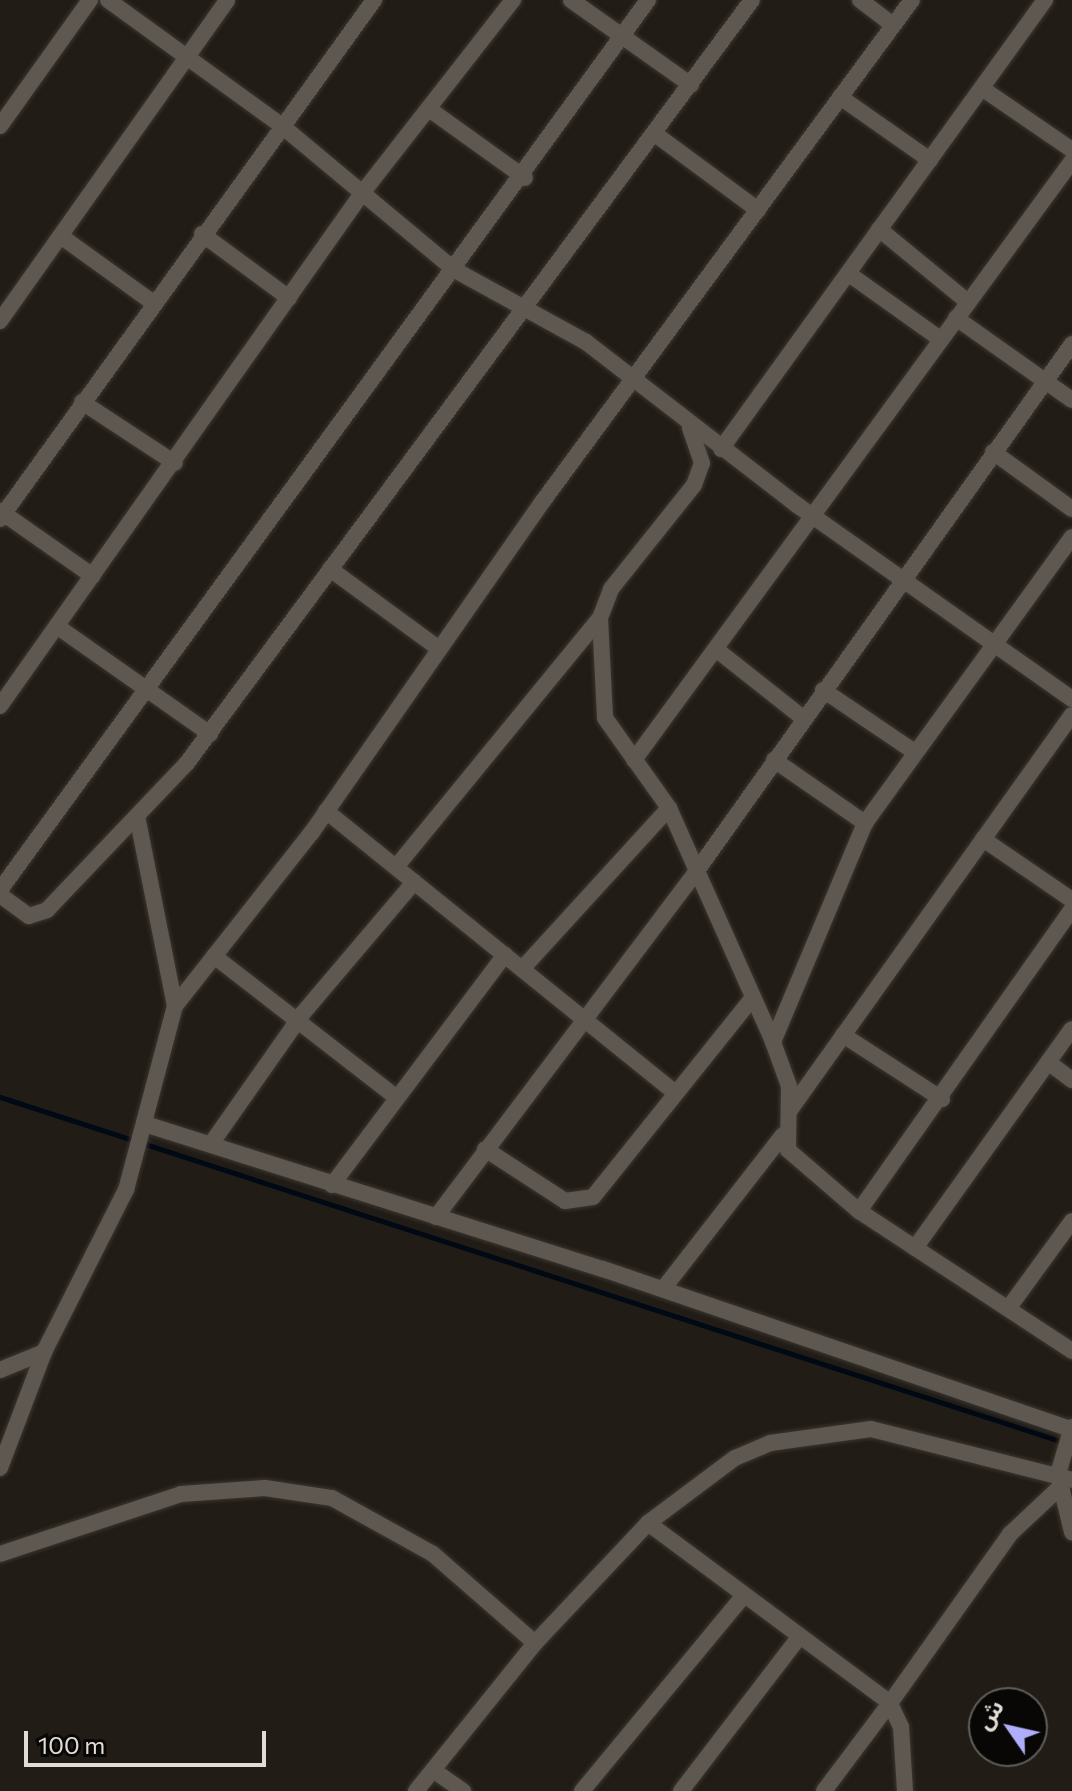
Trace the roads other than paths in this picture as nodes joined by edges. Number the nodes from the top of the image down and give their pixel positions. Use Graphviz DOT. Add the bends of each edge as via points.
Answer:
graph roads {
  1 [pos="90,0"];
  2 [pos="108,0"];
  3 [pos="227,0"];
  4 [pos="374,0"];
  5 [pos="513,0"];
  6 [pos="571,0"];
  7 [pos="648,0"];
  8 [pos="752,0"];
  9 [pos="860,0"];
  10 [pos="912,0"];
  11 [pos="1045,0"];
  12 [pos="893,25"];
  13 [pos="622,36"];
  14 [pos="184,57"];
  15 [pos="691,85"];
  16 [pos="983,89"];
  17 [pos="840,97"];
  18 [pos="429,109"];
  19 [pos="0,126"];
  20 [pos="282,126"];
  21 [pos="655,134"];
  22 [pos="1072,150"];
  23 [pos="930,160"];
  24 [pos="1072,161"];
  25 [pos="525,178"];
  26 [pos="363,192"];
  27 [pos="758,210"];
  28 [pos="879,229"];
  29 [pos="202,234"];
  30 [pos="62,237"];
  31 [pos="455,270"];
  32 [pos="849,274"];
  33 [pos="289,298"];
  34 [pos="152,302"];
  35 [pos="968,302"];
  36 [pos="525,306"];
  37 [pos="956,318"];
  38 [pos="0,321"];
  39 [pos="940,339"];
  40 [pos="1072,344"];
  41 [pos="637,380"];
  42 [pos="1046,380"];
  43 [pos="1072,400"];
  44 [pos="82,402"];
  45 [pos="687,423"];
  46 [pos="721,449"];
  47 [pos="993,452"];
  48 [pos="175,463"];
  49 [pos="1072,509"];
  50 [pos="1,515"];
  51 [pos="813,516"];
  52 [pos="1072,537"];
  53 [pos="330,569"];
  54 [pos="93,576"];
  55 [pos="901,577"];
  56 [pos="600,618"];
  57 [pos="58,627"];
  58 [pos="994,643"];
  59 [pos="438,648"];
  60 [pos="717,650"];
  61 [pos="823,690"];
  62 [pos="149,691"];
  63 [pos="1072,699"];
  64 [pos="0,706"];
  65 [pos="1072,715"];
  66 [pos="803,718"];
  67 [pos="210,734"];
  68 [pos="913,751"];
  69 [pos="634,760"];
  70 [pos="774,760"];
  71 [pos="669,808"];
  72 [pos="326,811"];
  73 [pos="138,820"];
  74 [pos="865,823"];
  75 [pos="983,839"];
  76 [pos="396,867"];
  77 [pos="696,872"];
  78 [pos="414,882"];
  79 [pos="0,892"];
  80 [pos="1072,900"];
  81 [pos="1072,909"];
  82 [pos="505,955"];
  83 [pos="214,956"];
  84 [pos="522,969"];
  85 [pos="753,997"];
  86 [pos="175,1006"];
  87 [pos="582,1017"];
  88 [pos="297,1021"];
  89 [pos="1072,1029"];
  90 [pos="843,1035"];
  91 [pos="773,1042"];
  92 [pos="1048,1062"];
  93 [pos="1072,1080"];
  94 [pos="676,1093"];
  95 [pos="396,1097"];
  96 [pos="942,1099"];
  97 [pos="790,1110"];
  98 [pos="145,1124"];
  99 [pos="783,1135"];
  100 [pos="213,1141"];
  101 [pos="485,1149"];
  102 [pos="332,1185"];
  103 [pos="859,1211"];
  104 [pos="436,1217"];
  105 [pos="1072,1221"];
  106 [pos="915,1248"];
  107 [pos="663,1289"];
  108 [pos="1010,1306"];
  109 [pos="1072,1351"];
  110 [pos="44,1352"];
  111 [pos="0,1370"];
  112 [pos="1072,1429"];
  113 [pos="0,1468"];
  114 [pos="1063,1481"];
  115 [pos="648,1523"];
  116 [pos="1072,1532"];
  117 [pos="0,1554"];
  118 [pos="744,1595"];
  119 [pos="800,1636"];
  120 [pos="535,1643"];
  121 [pos="890,1703"];
  122 [pos="433,1770"];
  123 [pos="416,1791"];
  124 [pos="463,1791"];
  125 [pos="582,1791"];
  126 [pos="681,1791"];
  127 [pos="824,1791"];
  128 [pos="905,1791"];
  1 -- 19 [label="street"];
  2 -- 14 [label="street"];
  3 -- 14 [label="street"];
  4 -- 20 [label="street"];
  5 -- 18 [label="street"];
  6 -- 13 [label="street"];
  7 -- 13 [label="street"];
  8 -- 15 [label="street"];
  9 -- 12 [label="street"];
  10 -- 12 [label="street"];
  11 -- 16 [label="street"];
  12 -- 17 [label="street"];
  13 -- 15 [label="street"];
  13 -- 25 [label="street"];
  14 -- 20 [label="street"];
  14 -- 30 [label="street"];
  15 -- 21 [label="street"];
  16 -- 22 [label="street"];
  16 -- 23 [label="street"];
  17 -- 23 [label="street"];
  17 -- 27 [label="street"];
  18 -- 25 [label="street"];
  18 -- 26 [label="street"];
  20 -- 26 [label="street"];
  20 -- 29 [label="street"];
  21 -- 27 [label="street"];
  21 -- 36 [label="street"];
  23 -- 28 [label="street"];
  24 -- 35 [label="street"];
  25 -- 31 [label="street"];
  26 -- 31 [label="street"];
  26 -- 33 [label="street"];
  27 -- 41 [label="street"];
  28 -- 32 [label="street"];
  28 -- 35 [label="street"];
  29 -- 33 [label="street"];
  29 -- 34 [label="street"];
  30 -- 34 [label="street"];
  30 -- 38 [label="street"];
  31 -- 36 [label="street"];
  31 -- 62 [label="street"];
  32 -- 39 [label="street"];
  32 -- 46 [label="street"];
  33 -- 48 [label="street"];
  34 -- 44 [label="street"];
  35 -- 37 [label="street"];
  36 -- 41 [label="street"];
  36 -- 53 [label="street"];
  37 -- 39 [label="street"];
  37 -- 42 [label="street"];
  39 -- 51 [label="street"];
  40 -- 42 [label="street"];
  41 -- 45 [label="street"];
  41 -- 59 [label="street"];
  42 -- 43 [label="street"];
  42 -- 47 [label="street"];
  44 -- 48 [label="street"];
  44 -- 50 [label="street"];
  45 -- 46 [label="street"];
  45 -- 56 [label="street" via="702,463 694,485 611,589"];
  46 -- 51 [label="street"];
  47 -- 49 [label="street"];
  47 -- 55 [label="street"];
  48 -- 54 [label="street"];
  50 -- 54 [label="street"];
  51 -- 55 [label="street"];
  51 -- 60 [label="street"];
  52 -- 58 [label="street"];
  53 -- 59 [label="street"];
  53 -- 67 [label="street"];
  54 -- 57 [label="street"];
  55 -- 58 [label="street"];
  55 -- 61 [label="street"];
  56 -- 69 [label="street" via="605,718"];
  56 -- 76 [label="street"];
  57 -- 62 [label="street"];
  57 -- 64 [label="street"];
  58 -- 63 [label="street"];
  58 -- 68 [label="street"];
  59 -- 72 [label="street"];
  60 -- 66 [label="street"];
  60 -- 69 [label="street"];
  61 -- 66 [label="street"];
  61 -- 68 [label="street"];
  62 -- 67 [label="street"];
  62 -- 79 [label="street"];
  65 -- 75 [label="street"];
  66 -- 70 [label="street"];
  67 -- 73 [label="street"];
  68 -- 74 [label="street"];
  69 -- 71 [label="street"];
  70 -- 74 [label="street"];
  70 -- 77 [label="street"];
  71 -- 77 [label="street"];
  71 -- 84 [label="street"];
  72 -- 76 [label="street"];
  72 -- 83 [label="street"];
  73 -- 79 [label="street" via="37,917"];
  73 -- 86 [label="street"];
  74 -- 91 [label="street"];
  75 -- 80 [label="street"];
  75 -- 90 [label="street"];
  76 -- 78 [label="street"];
  77 -- 85 [label="street"];
  77 -- 87 [label="street"];
  78 -- 82 [label="street"];
  78 -- 88 [label="street"];
  81 -- 96 [label="street"];
  82 -- 84 [label="street"];
  82 -- 95 [label="street"];
  83 -- 86 [label="street"];
  83 -- 88 [label="street"];
  84 -- 87 [label="street"];
  85 -- 91 [label="street"];
  85 -- 94 [label="street"];
  86 -- 98 [label="street"];
  87 -- 94 [label="street"];
  87 -- 101 [label="street"];
  88 -- 95 [label="street"];
  88 -- 100 [label="street"];
  89 -- 92 [label="street"];
  90 -- 96 [label="street"];
  90 -- 97 [label="street"];
  91 -- 97 [label="street"];
  92 -- 93 [label="street"];
  92 -- 106 [label="street"];
  94 -- 101 [label="street" via="593,1197 579,1204"];
  95 -- 102 [label="street"];
  96 -- 103 [label="street"];
  97 -- 99 [label="street"];
  98 -- 100 [label="street"];
  98 -- 110 [label="street" via="126,1190"];
  99 -- 103 [label="street" via="804,1168"];
  99 -- 107 [label="street"];
  100 -- 102 [label="street"];
  101 -- 104 [label="street"];
  102 -- 104 [label="street"];
  103 -- 106 [label="street"];
  104 -- 107 [label="street"];
  105 -- 108 [label="street"];
  106 -- 108 [label="street"];
  107 -- 112 [label="street"];
  108 -- 109 [label="street"];
  110 -- 111 [label="street"];
  110 -- 113 [label="street"];
  112 -- 114 [label="street"];
  114 -- 115 [label="street" via="871,1429 770,1443 710,1471"];
  114 -- 116 [label="street"];
  114 -- 121 [label="street" via="1010,1534"];
  115 -- 118 [label="street"];
  115 -- 120 [label="street"];
  117 -- 120 [label="street" via="181,1494 265,1488 332,1498 433,1554"];
  118 -- 119 [label="street"];
  118 -- 125 [label="street"];
  119 -- 121 [label="street"];
  119 -- 126 [label="street"];
  120 -- 122 [label="street"];
  121 -- 127 [label="street"];
  121 -- 128 [label="street" via="901,1727"];
  122 -- 123 [label="street"];
  122 -- 124 [label="street"];
}
